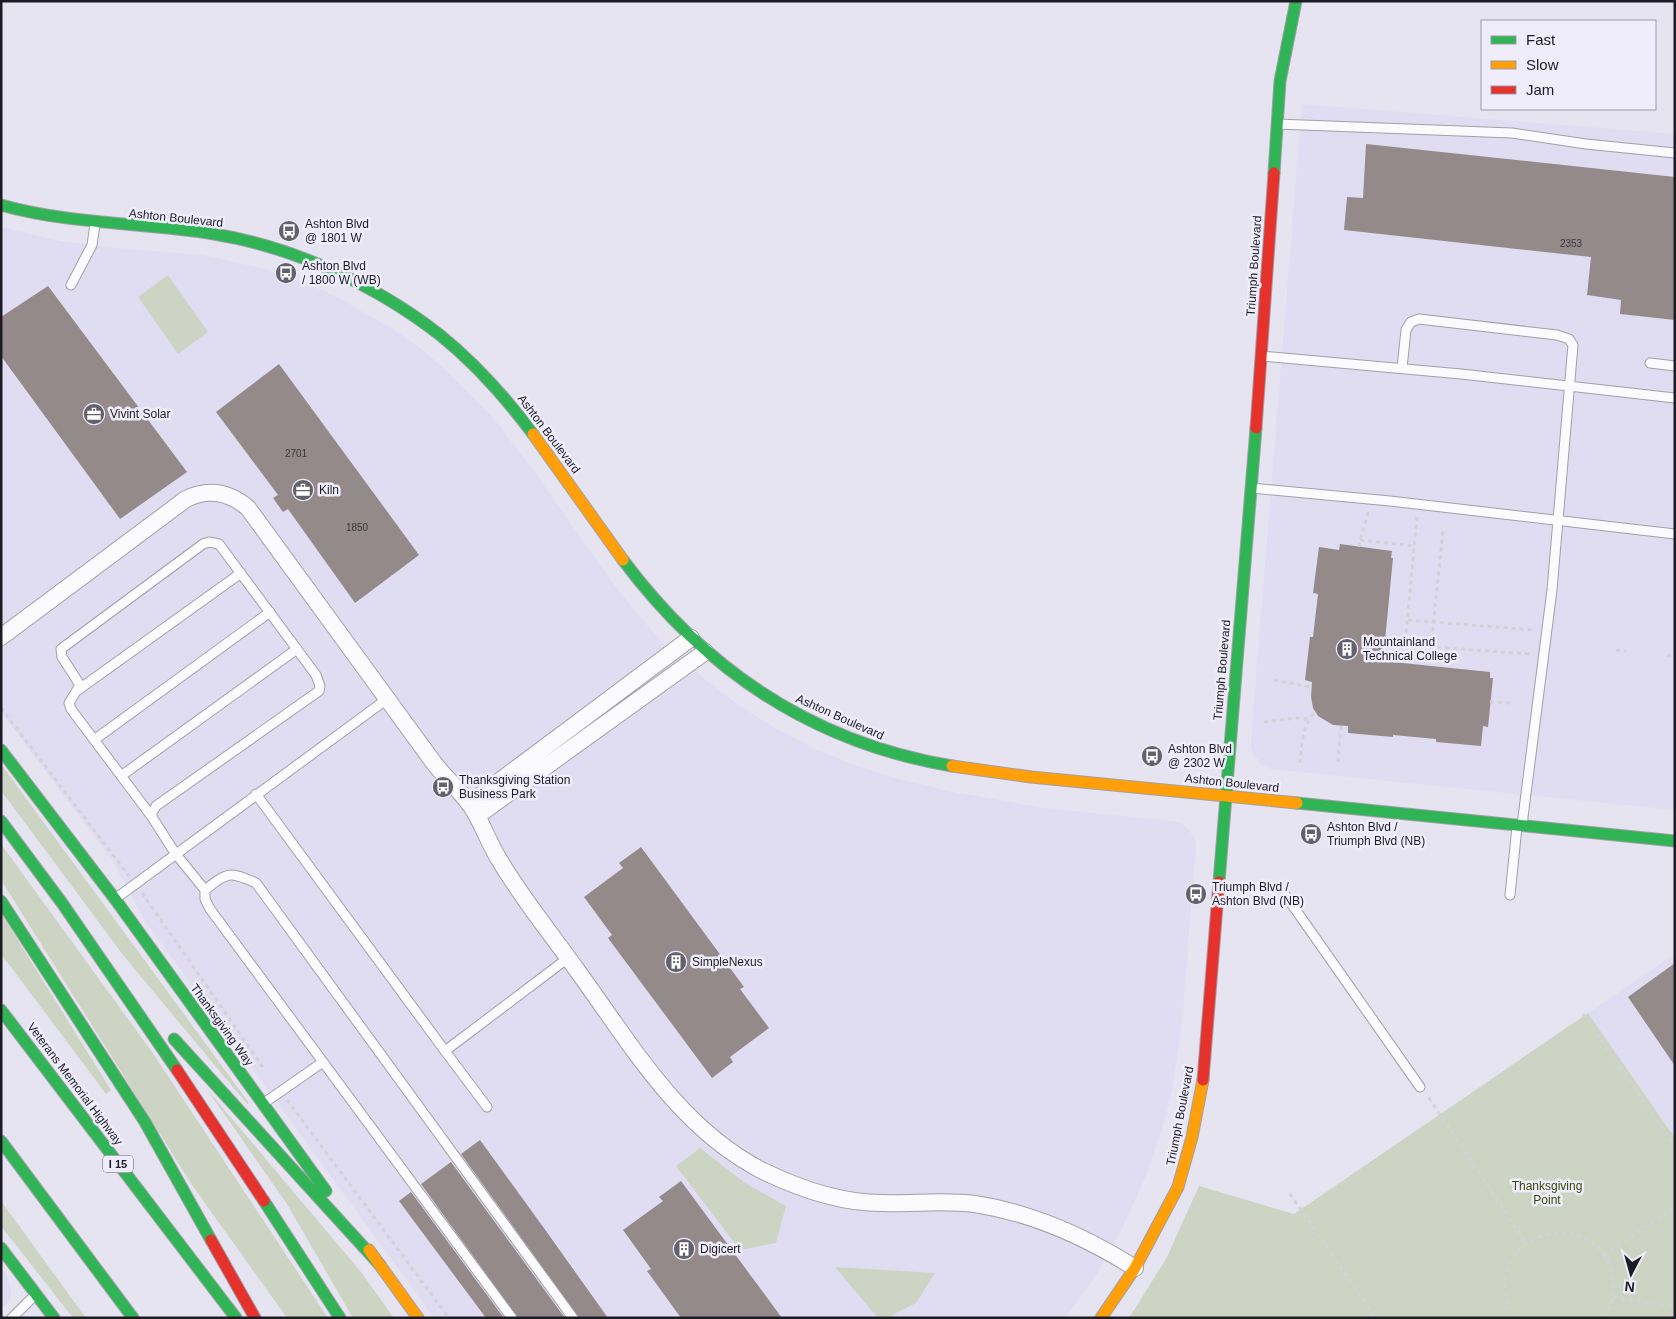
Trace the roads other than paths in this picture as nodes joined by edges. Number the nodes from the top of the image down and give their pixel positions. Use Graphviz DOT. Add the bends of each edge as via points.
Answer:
graph roads {
  1 [pos="1296,1"];
  2 [pos="1277,124"];
  3 [pos="1675,153"];
  4 [pos="1,205"];
  5 [pos="95,224"];
  6 [pos="70,286"];
  7 [pos="1262,356"];
  8 [pos="1650,363"];
  9 [pos="1675,366"];
  10 [pos="1402,368"];
  11 [pos="1571,386"];
  12 [pos="1675,398"];
  13 [pos="1251,488"];
  14 [pos="1559,521"];
  15 [pos="1675,534"];
  16 [pos="241,573"];
  17 [pos="270,612"];
  18 [pos="1,637"];
  19 [pos="691,638"];
  20 [pos="297,649"];
  21 [pos="705,652"];
  22 [pos="78,690"];
  23 [pos="387,699"];
  24 [pos="94,740"];
  25 [pos="1,750"];
  26 [pos="121,776"];
  27 [pos="256,794"];
  28 [pos="1226,797"];
  29 [pos="473,810"];
  30 [pos="152,817"];
  31 [pos="1,821"];
  32 [pos="1520,825"];
  33 [pos="1675,841"];
  34 [pos="175,853"];
  35 [pos="205,890"];
  36 [pos="1510,895"];
  37 [pos="1286,896"];
  38 [pos="115,900"];
  39 [pos="1,901"];
  40 [pos="62,903"];
  41 [pos="568,958"];
  42 [pos="147,1007"];
  43 [pos="1,1010"];
  44 [pos="165,1029"];
  45 [pos="445,1051"];
  46 [pos="323,1062"];
  47 [pos="1420,1087"];
  48 [pos="263,1104"];
  49 [pos="487,1107"];
  50 [pos="1,1141"];
  51 [pos="1,1248"];
  52 [pos="380,1265"];
  53 [pos="1136,1268"];
  54 [pos="37,1294"];
  55 [pos="12,1318"];
  56 [pos="54,1318"];
  57 [pos="133,1318"];
  58 [pos="236,1318"];
  59 [pos="255,1318"];
  60 [pos="340,1318"];
  61 [pos="418,1318"];
  62 [pos="512,1318"];
  63 [pos="574,1318"];
  64 [pos="1101,1318"];
  1 -- 2 [label="main road, Triumph Boulevard" via="1280,82"];
  2 -- 3 [label="lane" via="1512,133"];
  2 -- 7 [label="main road, Triumph Boulevard"];
  4 -- 5 [label="main road, Ashton Boulevard"];
  5 -- 6 [label="lane" via="92,245"];
  5 -- 19 [label="main road, Ashton Boulevard" via="187,230 286,252 379,294 418,320 460,352 488,379 546,450 635,576"];
  7 -- 10 [label="lane"];
  7 -- 13 [label="main road, Triumph Boulevard"];
  8 -- 9 [label="lane"];
  10 -- 11 [label="lane"];
  10 -- 11 [label="lane" via="1406,330 1419,319 1569,338 1573,345"];
  11 -- 12 [label="lane"];
  11 -- 14 [label="lane"];
  13 -- 14 [label="lane"];
  13 -- 28 [label="main road, Triumph Boulevard"];
  14 -- 15 [label="lane"];
  14 -- 32 [label="lane"];
  16 -- 17 [label="lane"];
  16 -- 22 [label="lane"];
  16 -- 22 [label="lane" via="219,544 203,544 61,649 62,657 80,685"];
  17 -- 20 [label="lane"];
  17 -- 24 [label="lane"];
  18 -- 23 [label="street" via="186,499 202,493 220,493 230,495 248,508"];
  19 -- 21 [label="main road, Ashton Boulevard"];
  19 -- 29 [label="street"];
  20 -- 26 [label="lane"];
  20 -- 30 [label="lane" via="316,675 319,691 156,806"];
  21 -- 28 [label="main road, Ashton Boulevard" via="754,689 802,717 886,752 963,769"];
  21 -- 29 [label="street"];
  22 -- 24 [label="lane" via="68,703"];
  23 -- 27 [label="lane"];
  23 -- 29 [label="street"];
  24 -- 26 [label="lane"];
  25 -- 38 [label="main road, Thanksgiving Way"];
  26 -- 30 [label="lane"];
  27 -- 34 [label="lane"];
  27 -- 45 [label="lane"];
  28 -- 32 [label="main road, Ashton Boulevard"];
  28 -- 53 [label="main road, Triumph Boulevard" via="1203,1077 1197,1112 1178,1187"];
  29 -- 41 [label="street" via="499,860"];
  30 -- 34 [label="lane"];
  31 -- 40 [label="main road"];
  32 -- 33 [label="main road, Ashton Boulevard"];
  32 -- 36 [label="lane"];
  34 -- 35 [label="lane"];
  34 -- 38 [label="lane"];
  35 -- 46 [label="lane" via="210,909"];
  35 -- 63 [label="lane" via="224,876 236,874 256,883"];
  37 -- 47 [label="lane"];
  38 -- 48 [label="main road, Thanksgiving Way"];
  39 -- 59 [label="main road" via="144,1122"];
  40 -- 42 [label="main road"];
  40 -- 60 [label="main road" via="195,1096"];
  41 -- 45 [label="lane"];
  41 -- 53 [label="street" via="682,1110 721,1145 756,1167 798,1186 841,1199 878,1204 955,1202 1016,1213 1066,1230"];
  43 -- 58 [label="main road, Veterans Memorial Highway / I 15"];
  44 -- 52 [label="main road"];
  45 -- 49 [label="lane"];
  46 -- 48 [label="lane"];
  46 -- 62 [label="lane"];
  48 -- 52 [label="main road, Thanksgiving Way"];
  50 -- 57 [label="main road"];
  51 -- 54 [label="main road"];
  52 -- 61 [label="main road, Thanksgiving Way"];
  53 -- 64 [label="main road, Triumph Boulevard"];
  54 -- 55 [label="lane"];
  54 -- 56 [label="main road"];
}
